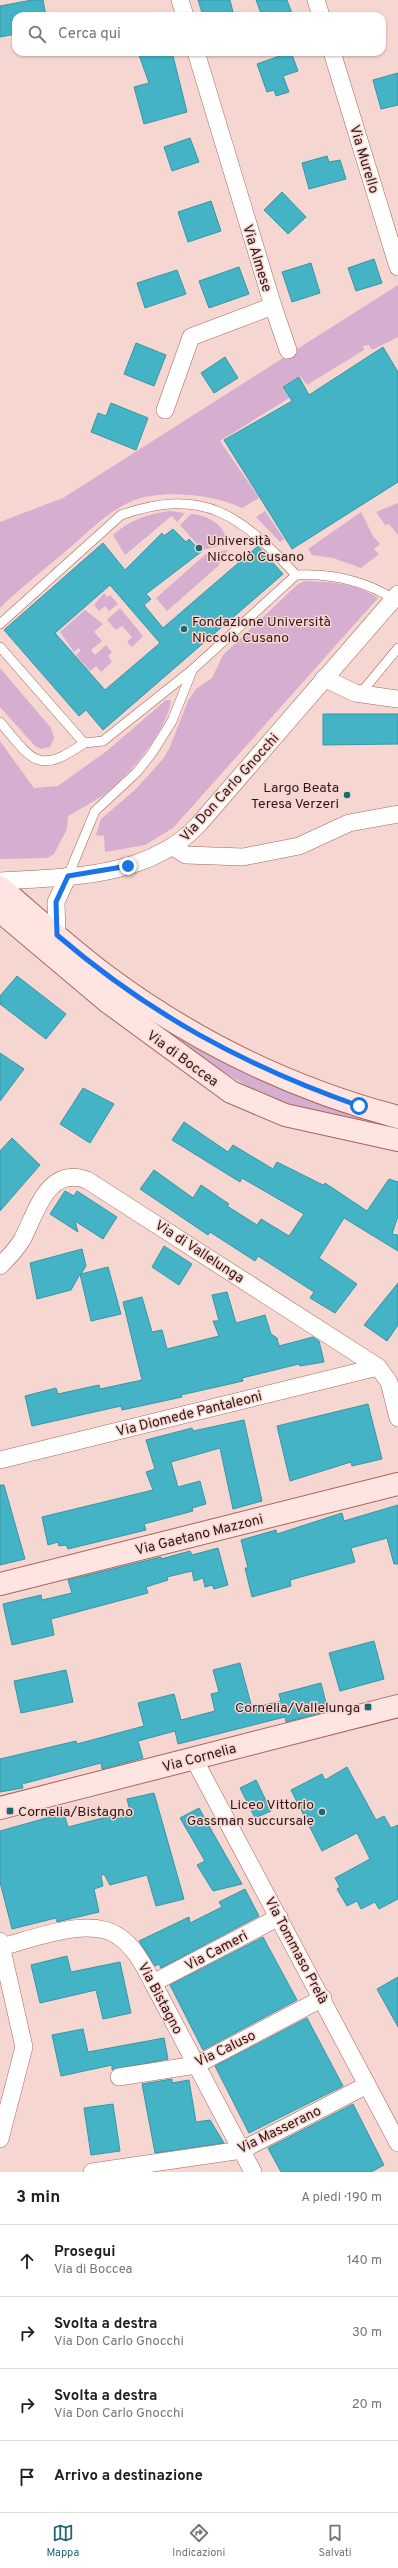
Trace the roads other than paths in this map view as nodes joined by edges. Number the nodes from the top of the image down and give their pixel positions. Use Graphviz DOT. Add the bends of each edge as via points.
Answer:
graph roads {
  1 [pos="180,0"];
  2 [pos="316,0"];
  3 [pos="184,12"];
  4 [pos="320,12"];
  5 [pos="197,56"];
  6 [pos="333,56"];
  7 [pos="398,267"];
  8 [pos="273,306"];
  9 [pos="288,350"];
  10 [pos="165,410"];
  11 [pos="296,575"];
  12 [pos="396,596"];
  13 [pos="0,624"];
  14 [pos="0,647"];
  15 [pos="398,648"];
  16 [pos="192,670"];
  17 [pos="324,678"];
  18 [pos="360,694"];
  19 [pos="398,699"];
  20 [pos="0,722"];
  21 [pos="84,743"];
  22 [pos="398,814"];
  23 [pos="173,847"];
  24 [pos="68,876"];
  25 [pos="0,881"];
  26 [pos="0,887"];
  27 [pos="0,912"];
  28 [pos="57,935"];
  29 [pos="398,1117"];
  30 [pos="398,1140"];
  31 [pos="0,1266"];
  32 [pos="378,1367"];
  33 [pos="398,1418"];
  34 [pos="0,1460"];
  35 [pos="398,1484"];
  36 [pos="0,1584"];
  37 [pos="398,1706"];
  38 [pos="194,1759"];
  39 [pos="0,1808"];
  40 [pos="279,1917"];
  41 [pos="1,1944"];
  42 [pos="153,1983"];
  43 [pos="322,1998"];
  44 [pos="196,2065"];
  45 [pos="119,2077"];
  46 [pos="367,2085"];
  47 [pos="0,2139"];
  48 [pos="398,2143"];
  49 [pos="242,2150"];
  50 [pos="92,2172"];
  51 [pos="253,2172"];
  1 -- 3 [label="street"];
  2 -- 4 [label="street"];
  5 -- 8 [label="street, Via Almese"];
  6 -- 7 [label="street, Via Murello"];
  8 -- 9 [label="street"];
  8 -- 10 [label="street, Via Almese" via="191,337"];
  11 -- 12 [label="lane" via="325,575 352,580"];
  11 -- 13 [label="lane" via="263,539 224,513 191,505 141,508 121,515"];
  11 -- 16 [label="lane"];
  12 -- 17 [label="street, Via Don Carlo Gnocchi"];
  14 -- 21 [label="lane"];
  15 -- 18 [label="lane"];
  16 -- 21 [label="lane" via="103,741"];
  16 -- 24 [label="lane" via="172,721 152,752 137,772 95,811"];
  17 -- 18 [label="street"];
  17 -- 23 [label="street, Via Don Carlo Gnocchi" via="199,824"];
  18 -- 19 [label="street"];
  20 -- 21 [label="lane" via="19,744 40,761 53,762"];
  22 -- 23 [label="street" via="349,823 299,846 243,857 186,854"];
  23 -- 24 [label="street, Via Don Carlo Gnocchi" via="158,856 128,866"];
  24 -- 25 [label="street, Via Don Carlo Gnocchi"];
  24 -- 28 [label="street" via="56,902"];
  26 -- 28 [label="main road, Via di Boccea"];
  27 -- 30 [label="main road, Via di Boccea" via="108,1002 232,1092 285,1115"];
  28 -- 29 [label="main road, Via di Boccea" via="120,986 204,1039 291,1081"];
  31 -- 32 [label="street, Via di Vallelunga" via="18,1245 38,1204 49,1189 69,1178 82,1178 121,1200"];
  32 -- 33 [label="street, Via di Vallelunga" via="389,1382"];
  32 -- 34 [label="street, Via Diomede Pantaleoni"];
  35 -- 36 [label="main road, Via Gaetano Mazzoni"];
  37 -- 38 [label="main road, Via Cornelia"];
  38 -- 39 [label="main road, Via Cornelia"];
  38 -- 40 [label="street, Via Tommaso Prelà"];
  40 -- 42 [label="street, Via Cameri"];
  40 -- 43 [label="street, Via Tommaso Prelà"];
  41 -- 42 [label="street, Via Bistagno" via="73,1929 103,1930 118,1936 130,1946"];
  41 -- 47 [label="street, Via Bistagno" via="22,2030 24,2052"];
  42 -- 44 [label="street, Via Bistagno"];
  43 -- 44 [label="street, Via Caluso"];
  43 -- 46 [label="street, Via Tommaso Prelà"];
  44 -- 45 [label="street, Via Caluso"];
  44 -- 49 [label="street, Via Bistagno"];
  46 -- 48 [label="street, Via Tommaso Prelà"];
  46 -- 49 [label="street, Via Masserano"];
  49 -- 50 [label="street, Via Masserano"];
  49 -- 51 [label="street, Via Bistagno"];
}
